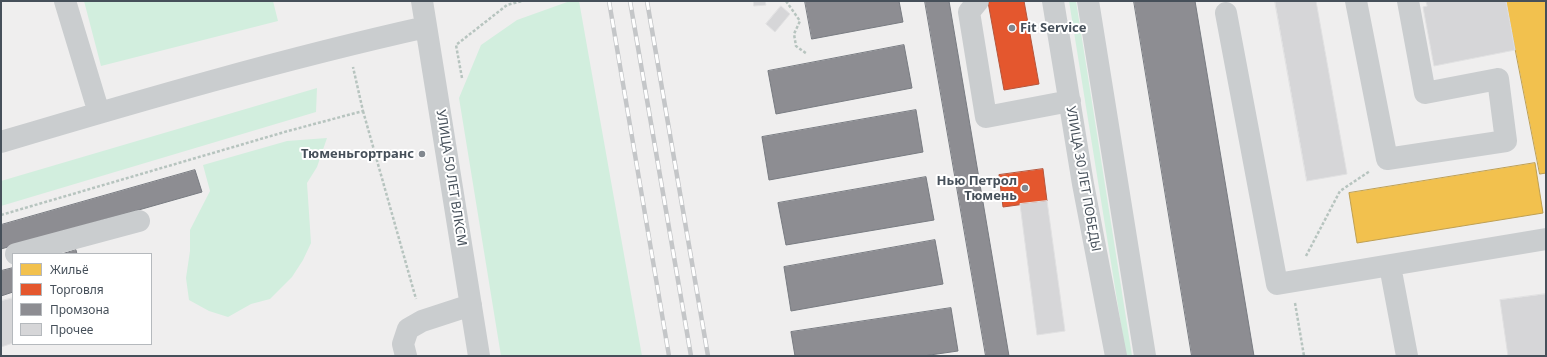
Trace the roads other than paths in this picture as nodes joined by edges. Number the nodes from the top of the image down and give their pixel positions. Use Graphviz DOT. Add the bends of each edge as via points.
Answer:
graph roads {
  1 [pos="65,1"];
  2 [pos="422,1"];
  3 [pos="978,1"];
  4 [pos="1053,1"];
  5 [pos="1088,1"];
  6 [pos="1356,1"];
  7 [pos="1408,1"];
  8 [pos="1226,13"];
  9 [pos="426,27"];
  10 [pos="1070,101"];
  11 [pos="99,113"];
  12 [pos="1,142"];
  13 [pos="139,221"];
  14 [pos="1546,239"];
  15 [pos="20,253"];
  16 [pos="12,255"];
  17 [pos="1,258"];
  18 [pos="1390,266"];
  19 [pos="471,305"];
  20 [pos="406,356"];
  21 [pos="479,356"];
  22 [pos="1116,356"];
  23 [pos="1145,356"];
  24 [pos="1407,356"];
  1 -- 11 [label="street"];
  2 -- 9 [label="street, УЛИЦА 50 ЛЕТ ВЛКСМ"];
  3 -- 10 [label="street" via="969,12 986,117"];
  4 -- 10 [label="street, УЛИЦА 30 ЛЕТ ПОБЕДЫ"];
  5 -- 23 [label="street"];
  6 -- 7 [label="street" via="1387,159 1506,141 1498,79 1425,93"];
  8 -- 18 [label="street" via="1276,284"];
  9 -- 11 [label="street" via="348,44"];
  9 -- 19 [label="street, УЛИЦА 50 ЛЕТ ВЛКСМ"];
  10 -- 22 [label="street, УЛИЦА 30 ЛЕТ ПОБЕДЫ"];
  11 -- 12 [label="street"];
  13 -- 15 [label="street"];
  14 -- 18 [label="street"];
  16 -- 17 [label="street"];
  18 -- 24 [label="street"];
  19 -- 20 [label="street" via="422,321 408,329 403,344"];
  19 -- 21 [label="street, УЛИЦА 50 ЛЕТ ВЛКСМ"];
}
